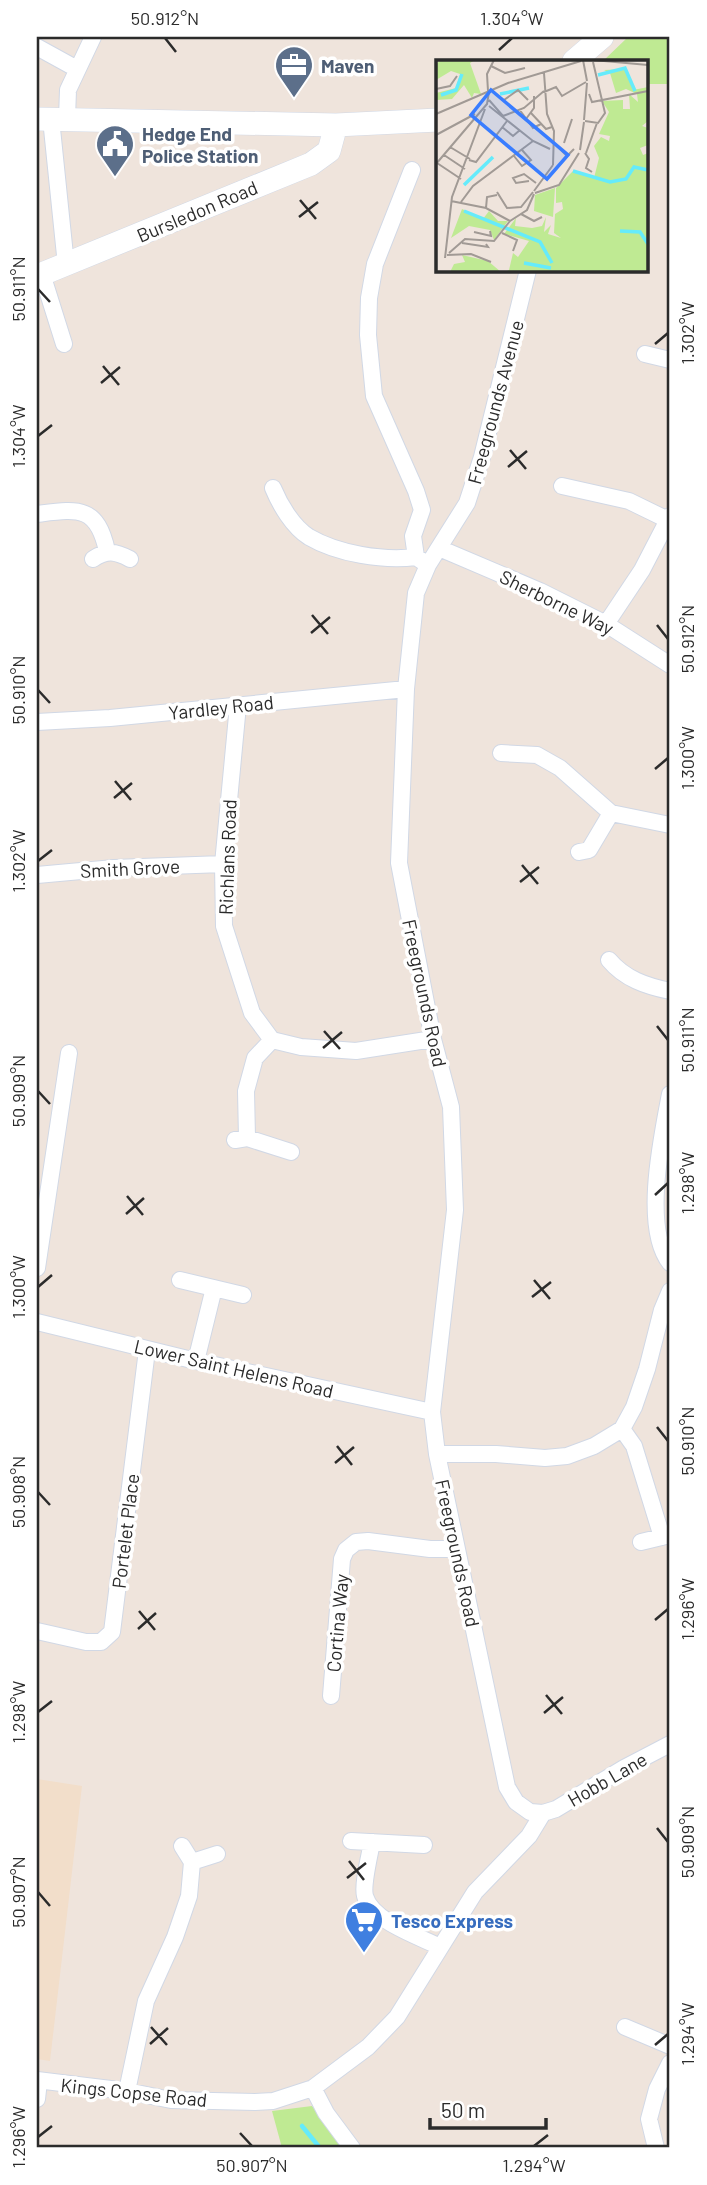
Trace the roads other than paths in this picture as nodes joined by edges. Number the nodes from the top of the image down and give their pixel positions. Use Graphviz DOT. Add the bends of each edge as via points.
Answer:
graph roads {
  1 [pos="93,37"];
  2 [pos="602,37"];
  3 [pos="37,47"];
  4 [pos="575,60"];
  5 [pos="77,69"];
  6 [pos="52,119"];
  7 [pos="436,120"];
  8 [pos="336,125"];
  9 [pos="412,170"];
  10 [pos="66,265"];
  11 [pos="528,271"];
  12 [pos="39,275"];
  13 [pos="64,344"];
  14 [pos="645,354"];
  15 [pos="670,360"];
  16 [pos="562,486"];
  17 [pos="273,496"];
  18 [pos="37,514"];
  19 [pos="669,518"];
  20 [pos="439,548"];
  21 [pos="130,559"];
  22 [pos="422,561"];
  23 [pos="606,624"];
  24 [pos="670,665"];
  25 [pos="405,689"];
  26 [pos="237,705"];
  27 [pos="37,722"];
  28 [pos="501,753"];
  29 [pos="611,813"];
  30 [pos="670,825"];
  31 [pos="579,852"];
  32 [pos="223,864"];
  33 [pos="37,875"];
  34 [pos="612,971"];
  35 [pos="670,991"];
  36 [pos="433,1039"];
  37 [pos="272,1040"];
  38 [pos="69,1053"];
  39 [pos="670,1094"];
  40 [pos="291,1152"];
  41 [pos="670,1263"];
  42 [pos="37,1268"];
  43 [pos="180,1280"];
  44 [pos="214,1288"];
  45 [pos="670,1291"];
  46 [pos="243,1295"];
  47 [pos="37,1322"];
  48 [pos="147,1350"];
  49 [pos="196,1362"];
  50 [pos="432,1412"];
  51 [pos="622,1429"];
  52 [pos="437,1454"];
  53 [pos="666,1536"];
  54 [pos="641,1542"];
  55 [pos="457,1549"];
  56 [pos="37,1631"];
  57 [pos="328,1689"];
  58 [pos="670,1744"];
  59 [pos="543,1812"];
  60 [pos="351,1841"];
  61 [pos="372,1842"];
  62 [pos="424,1845"];
  63 [pos="182,1846"];
  64 [pos="217,1854"];
  65 [pos="192,1862"];
  66 [pos="440,1947"];
  67 [pos="625,2027"];
  68 [pos="670,2046"];
  69 [pos="670,2063"];
  70 [pos="38,2081"];
  71 [pos="313,2088"];
  72 [pos="127,2091"];
  73 [pos="37,2099"];
  74 [pos="352,2148"];
  75 [pos="656,2148"];
  1 -- 5 [label="street"];
  2 -- 4 [label="main road"];
  3 -- 5 [label="street"];
  5 -- 6 [label="street"];
  6 -- 8 [label="main road"];
  6 -- 10 [label="street"];
  7 -- 8 [label="main road"];
  8 -- 10 [label="main road, Bursledon Road" via="329,151 311,164"];
  9 -- 22 [label="street, Freegrounds Road" via="375,264 368,335 374,396 422,510 413,536"];
  10 -- 12 [label="main road, Bursledon Road"];
  11 -- 20 [label="street, Freegrounds Avenue" via="482,457 467,503"];
  12 -- 13 [label="street"];
  14 -- 15 [label="street"];
  16 -- 19 [label="street" via="629,501"];
  17 -- 22 [label="street" via="307,536 377,557"];
  18 -- 21 [label="street" via="96,511 103,532 100,555 117,552"];
  19 -- 23 [label="street"];
  20 -- 22 [label="street, Freegrounds Avenue"];
  20 -- 23 [label="street, Sherborne Way"];
  22 -- 25 [label="street, Freegrounds Road"];
  23 -- 24 [label="street, Sherborne Way"];
  25 -- 26 [label="street, Yardley Road"];
  25 -- 36 [label="street, Freegrounds Road" via="399,863"];
  26 -- 27 [label="street, Yardley Road"];
  26 -- 32 [label="street, Richlans Road"];
  28 -- 29 [label="street" via="537,755 560,768"];
  29 -- 30 [label="street"];
  29 -- 31 [label="street" via="589,850"];
  32 -- 33 [label="street, Smith Grove"];
  32 -- 37 [label="street, Richlans Road" via="227,936 252,1013"];
  34 -- 35 [label="street"];
  36 -- 37 [label="street" via="356,1051"];
  36 -- 50 [label="street, Freegrounds Road" via="451,1107 455,1210"];
  37 -- 40 [label="street" via="255,1058 241,1139"];
  38 -- 42 [label="street"];
  39 -- 41 [label="street" via="655,1204 660,1246"];
  43 -- 44 [label="street"];
  44 -- 46 [label="street"];
  44 -- 49 [label="street"];
  45 -- 51 [label="street" via="634,1407"];
  47 -- 48 [label="street, Lower Saint Helens Road"];
  48 -- 49 [label="street, Lower Saint Helens Road"];
  48 -- 56 [label="street, Portelet Place" via="112,1632 101,1642 86,1643"];
  49 -- 50 [label="street, Lower Saint Helens Road"];
  50 -- 52 [label="street, Freegrounds Road"];
  51 -- 52 [label="street" via="567,1456"];
  51 -- 53 [label="street" via="634,1446"];
  52 -- 55 [label="street, Freegrounds Road"];
  53 -- 54 [label="street"];
  55 -- 57 [label="street, Cortina Way" via="368,1541 356,1542 346,1550"];
  55 -- 59 [label="street, Freegrounds Road" via="507,1787 521,1807"];
  58 -- 59 [label="street, Hobb Lane"];
  59 -- 66 [label="street, Kings Copse Road" via="528,1836 475,1892"];
  60 -- 61 [label="street"];
  61 -- 62 [label="street"];
  61 -- 66 [label="street" via="364,1894 371,1907 383,1919"];
  63 -- 65 [label="street"];
  64 -- 65 [label="street"];
  65 -- 72 [label="street" via="189,1896 146,2001"];
  66 -- 71 [label="street, Kings Copse Road" via="397,2017 368,2047"];
  67 -- 68 [label="street"];
  69 -- 75 [label="street" via="649,2119"];
  70 -- 72 [label="street, Kings Copse Road"];
  70 -- 73 [label="street"];
  71 -- 72 [label="street, Kings Copse Road" via="255,2102 171,2100"];
  71 -- 74 [label="street"];
}
